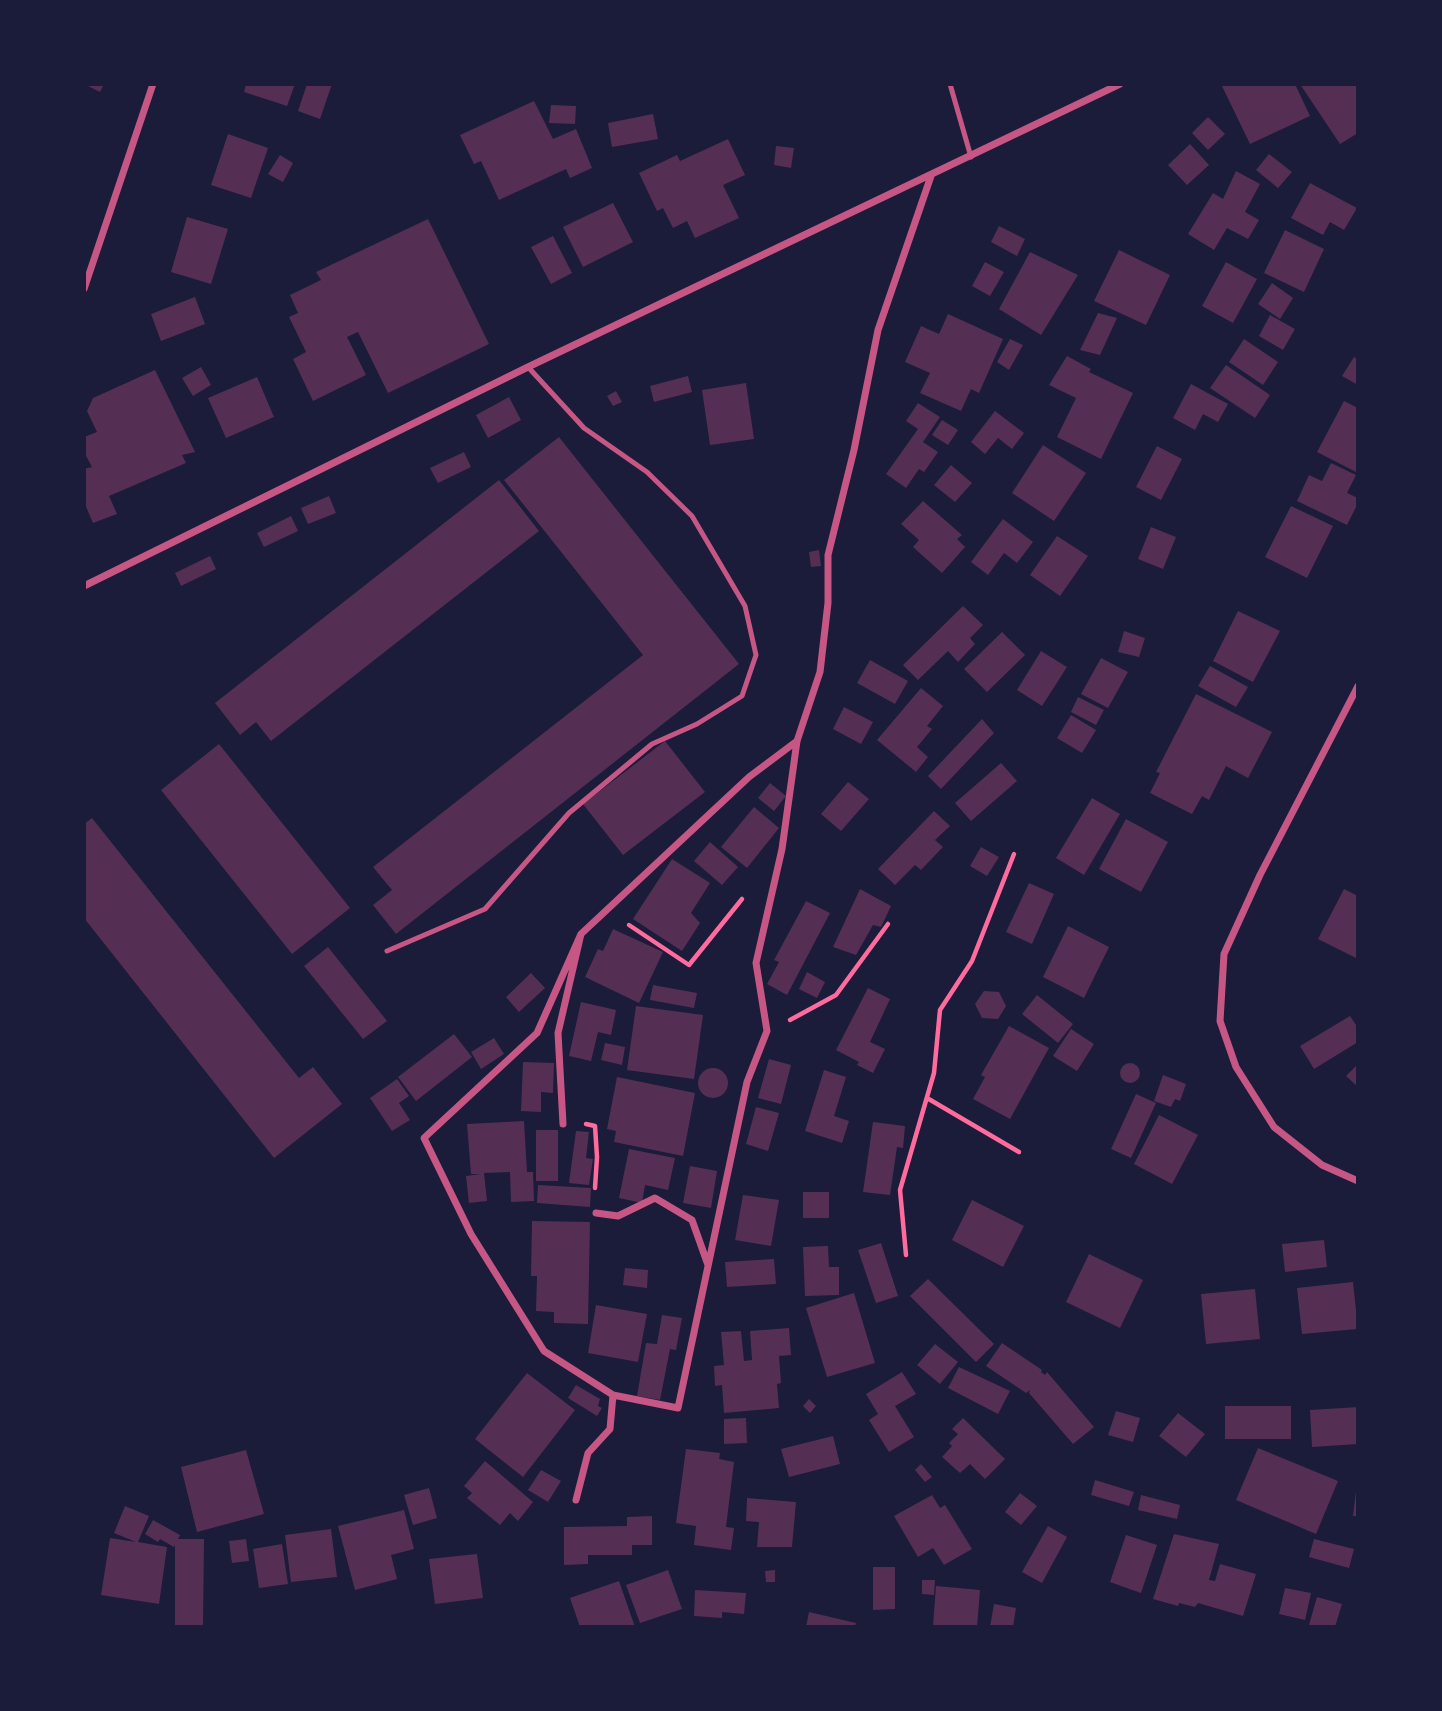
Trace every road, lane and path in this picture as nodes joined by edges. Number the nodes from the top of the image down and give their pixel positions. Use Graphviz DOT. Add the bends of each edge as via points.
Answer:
graph roads {
  1 [pos="153,84"];
  2 [pos="950,84"];
  3 [pos="1120,84"];
  4 [pos="971,157"];
  5 [pos="931,176"];
  6 [pos="84,289"];
  7 [pos="528,368"];
  8 [pos="84,586"];
  9 [pos="1358,686"];
  10 [pos="797,741"];
  11 [pos="1014,855"];
  12 [pos="748,891"];
  13 [pos="607,910"];
  14 [pos="888,924"];
  15 [pos="581,934"];
  16 [pos="387,951"];
  17 [pos="767,1031"];
  18 [pos="926,1098"];
  19 [pos="563,1124"];
  20 [pos="1019,1152"];
  21 [pos="1358,1181"];
  22 [pos="596,1213"];
  23 [pos="906,1255"];
  24 [pos="709,1266"];
  25 [pos="613,1395"];
  26 [pos="576,1500"];
  1 -- 6 [label="street"];
  2 -- 4 [label="lane"];
  3 -- 4 [label="street"];
  4 -- 5 [label="street"];
  5 -- 7 [label="street"];
  5 -- 10 [label="street" via="878,330 828,555 820,672"];
  7 -- 8 [label="street"];
  7 -- 16 [label="lane" via="584,428 647,472 692,516 745,606 756,654 742,695 697,724 652,744 569,813 485,909"];
  9 -- 21 [label="street" via="1224,954 1220,1021 1236,1068 1273,1127 1322,1164"];
  10 -- 13 [label="street" via="749,777"];
  10 -- 17 [label="street" via="782,849 755,963"];
  11 -- 18 [label="path" via="972,961 940,1010 934,1073"];
  12 -- 13 [label="path" via="688,965"];
  13 -- 15 [label="street"];
  14 -- 17 [label="path" via="836,995"];
  15 -- 19 [label="street" via="558,1033"];
  15 -- 25 [label="street" via="537,1033 424,1138 471,1234 544,1351"];
  17 -- 24 [label="street" via="747,1082"];
  18 -- 20 [label="path"];
  18 -- 23 [label="path" via="900,1190"];
  19 -- 22 [label="path" via="595,1126"];
  22 -- 24 [label="street" via="618,1216 655,1198 692,1220"];
  24 -- 25 [label="street" via="678,1408"];
  25 -- 26 [label="street" via="610,1429 588,1453"];
}
